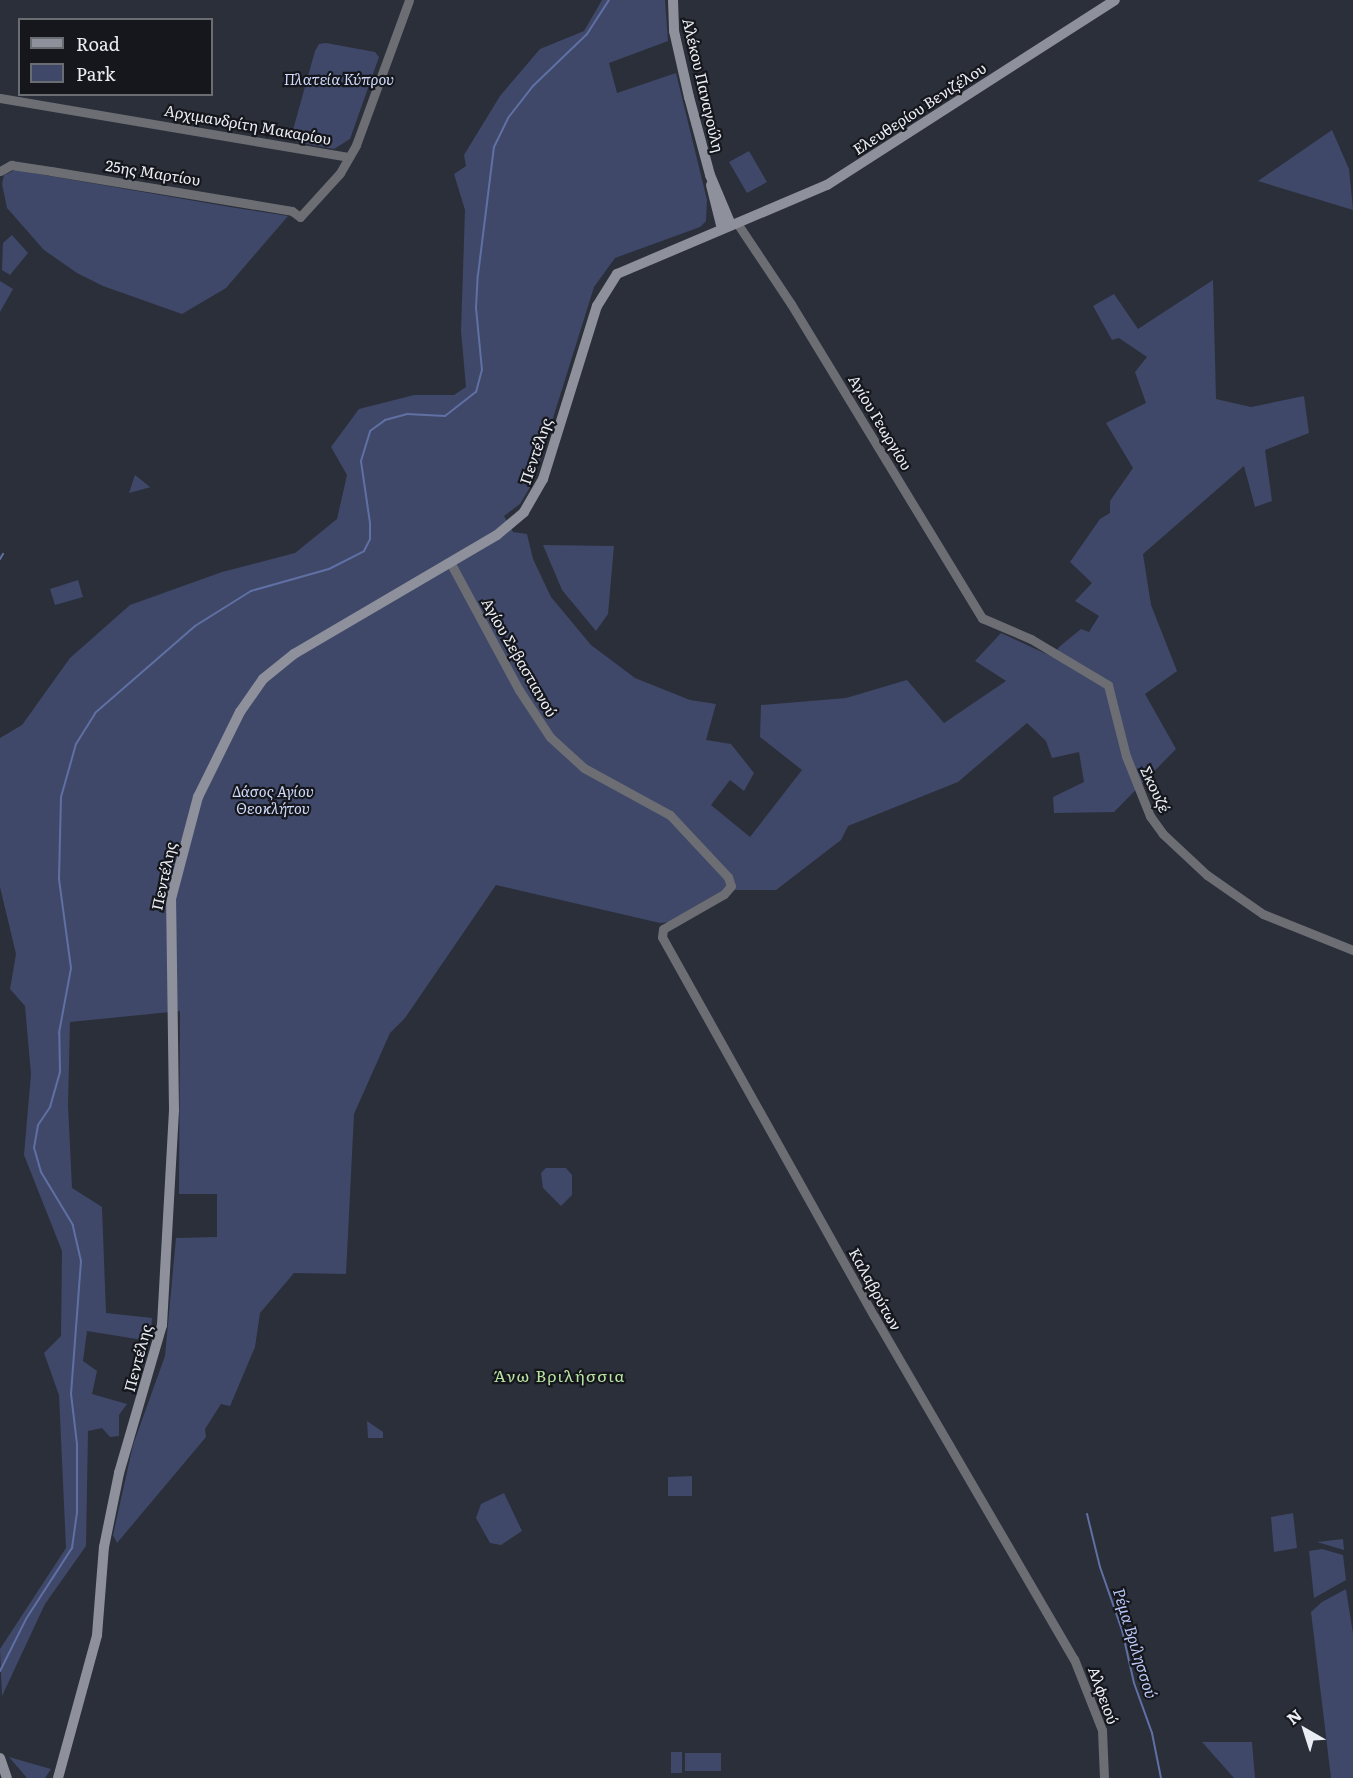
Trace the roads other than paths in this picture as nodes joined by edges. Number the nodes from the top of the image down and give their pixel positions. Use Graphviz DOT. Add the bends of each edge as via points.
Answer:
graph roads {
  1 [pos="410,0"];
  2 [pos="673,0"];
  3 [pos="1115,0"];
  4 [pos="0,98"];
  5 [pos="348,158"];
  6 [pos="0,171"];
  7 [pos="730,226"];
  8 [pos="450,562"];
  9 [pos="1005,628"];
  10 [pos="663,929"];
  11 [pos="1353,950"];
  12 [pos="1074,1659"];
  13 [pos="1,1761"];
  14 [pos="7,1778"];
  15 [pos="16,1778"];
  16 [pos="58,1778"];
  17 [pos="1104,1778"];
  1 -- 5 [label="street" via="356,146"];
  2 -- 7 [label="main road, Αλέκου Παναγούλη" via="678,51 710,176"];
  3 -- 7 [label="main road, Ελευθερίου Βενιζέλου" via="840,177"];
  4 -- 5 [label="street, Αρχιμανδρίτη Μακαρίου"];
  5 -- 6 [label="street, 25ης Μαρτίου" via="333,182 300,218 292,212 51,171 11,165"];
  7 -- 8 [label="main road, Πεντέλης" via="631,266 608,284 597,306 535,496 516,521"];
  7 -- 9 [label="street, Αγίου Γεωργίου" via="816,344 980,615 990,624"];
  8 -- 10 [label="street, Αγίου Σεβαστιανού" via="550,737 584,768 670,815 728,877 730,887 722,896"];
  8 -- 16 [label="main road, Πεντέλης" via="302,649 263,679 218,751 195,809 169,911 174,1110 161,1334 120,1467 104,1547 97,1635"];
  9 -- 11 [label="street, Σκουζέ" via="1101,678 1110,689 1126,756 1146,807 1163,834 1201,870 1263,914"];
  10 -- 12 [label="street, Καλαβρύτων" via="662,937 874,1316"];
  12 -- 17 [label="street, Αλφειού" via="1102,1730"];
  13 -- 14 [label="main road"];
  13 -- 15 [label="main road"];
}
